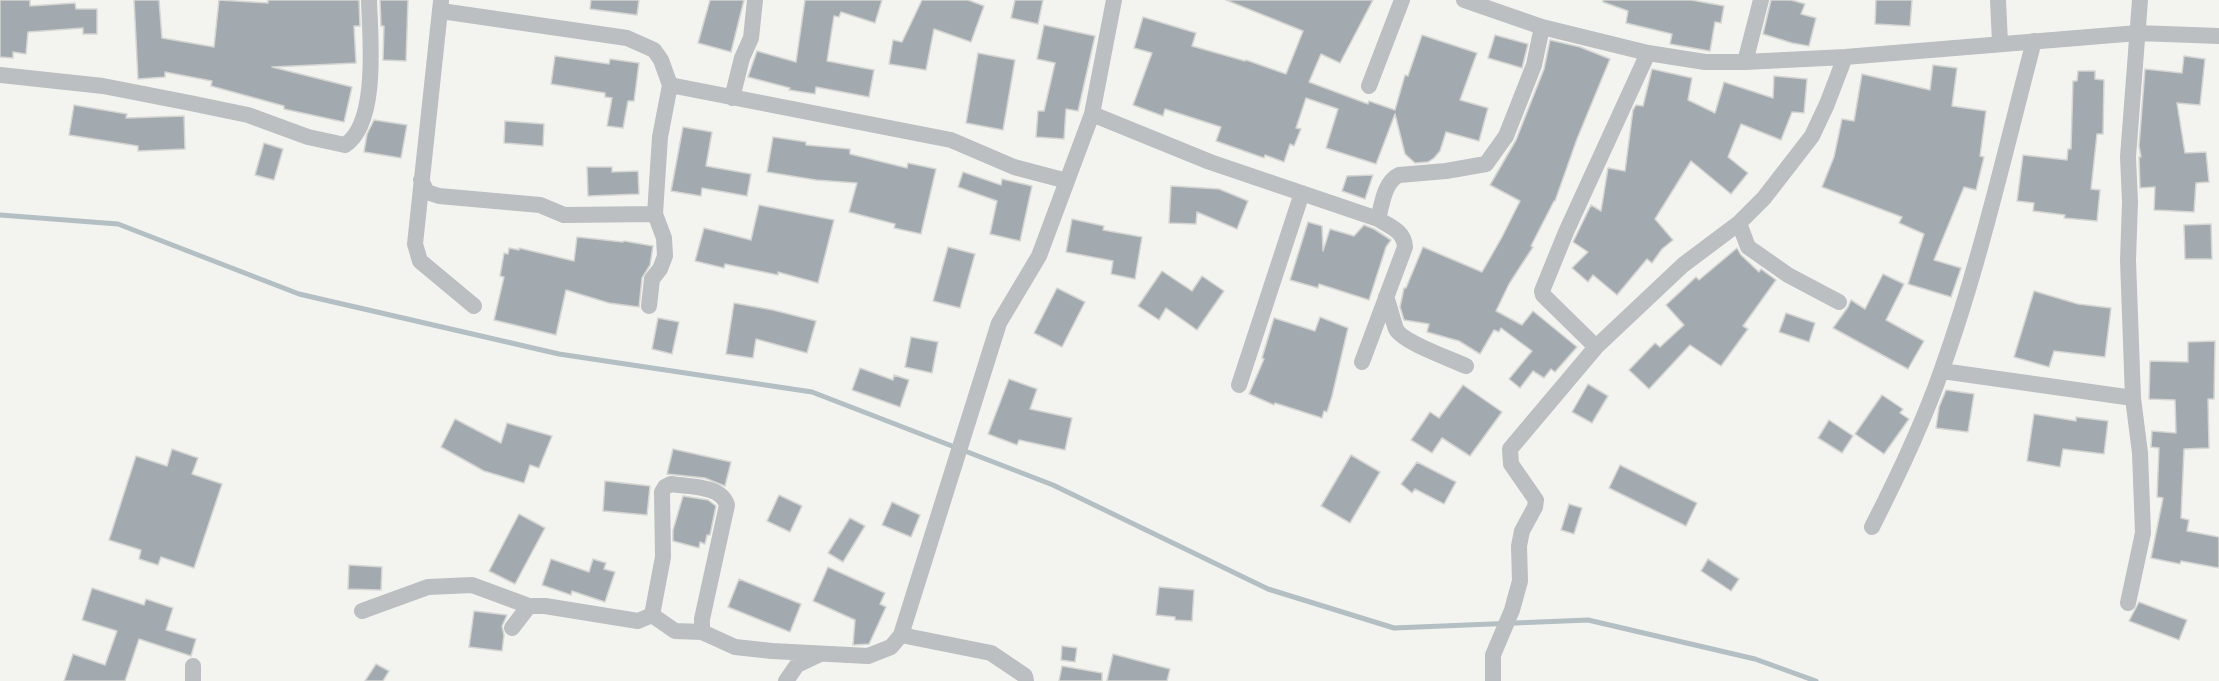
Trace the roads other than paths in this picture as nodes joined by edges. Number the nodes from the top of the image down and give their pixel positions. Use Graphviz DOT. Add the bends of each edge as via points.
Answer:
graph roads {
  1 [pos="369,0"];
  2 [pos="755,0"];
  3 [pos="1114,0"];
  4 [pos="1402,0"];
  5 [pos="1464,0"];
  6 [pos="1761,0"];
  7 [pos="1998,0"];
  8 [pos="2140,0"];
  9 [pos="441,6"];
  10 [pos="1542,27"];
  11 [pos="2138,33"];
  12 [pos="2219,36"];
  13 [pos="2034,41"];
  14 [pos="2000,43"];
  15 [pos="1648,53"];
  16 [pos="1845,57"];
  17 [pos="1745,62"];
  18 [pos="0,75"];
  19 [pos="670,85"];
  20 [pos="1369,86"];
  21 [pos="732,98"];
  22 [pos="1092,114"];
  23 [pos="421,180"];
  24 [pos="1066,181"];
  25 [pos="1302,193"];
  26 [pos="654,214"];
  27 [pos="1378,219"];
  28 [pos="1739,224"];
  29 [pos="1386,297"];
  30 [pos="1839,302"];
  31 [pos="474,306"];
  32 [pos="649,306"];
  33 [pos="1596,347"];
  34 [pos="1362,362"];
  35 [pos="1466,366"];
  36 [pos="1942,371"];
  37 [pos="1239,385"];
  38 [pos="2133,398"];
  39 [pos="1872,527"];
  40 [pos="2128,603"];
  41 [pos="529,606"];
  42 [pos="362,611"];
  43 [pos="652,615"];
  44 [pos="512,628"];
  45 [pos="702,632"];
  46 [pos="901,636"];
  47 [pos="819,654"];
  48 [pos="786,681"];
  49 [pos="1026,681"];
  50 [pos="1493,681"];
  1 -- 18 [label="street" via="369,96 356,136 345,145 190,103 104,86"];
  2 -- 21 [label="street" via="750,38"];
  3 -- 22 [label="street"];
  4 -- 20 [label="street"];
  5 -- 10 [label="street"];
  6 -- 17 [label="street"];
  7 -- 14 [label="street"];
  8 -- 11 [label="street"];
  9 -- 19 [label="street" via="627,38 654,50"];
  9 -- 23 [label="street"];
  10 -- 15 [label="street"];
  10 -- 27 [label="street" via="1534,65 1506,136 1486,164 1392,178"];
  11 -- 12 [label="street"];
  11 -- 13 [label="street"];
  11 -- 38 [label="street" via="2128,157"];
  13 -- 14 [label="street"];
  13 -- 36 [label="street" via="1972,279"];
  14 -- 16 [label="street"];
  15 -- 17 [label="street" via="1705,62"];
  15 -- 33 [label="street" via="1542,291"];
  16 -- 17 [label="street"];
  16 -- 28 [label="street" via="1812,136"];
  19 -- 21 [label="street"];
  19 -- 26 [label="street" via="660,137"];
  21 -- 24 [label="street" via="951,140 1014,167"];
  22 -- 24 [label="street"];
  22 -- 25 [label="street" via="1210,162"];
  23 -- 26 [label="street" via="427,192 439,196 540,205 564,215"];
  23 -- 31 [label="street" via="416,252 420,261"];
  24 -- 46 [label="street" via="1039,256 999,323"];
  25 -- 27 [label="street"];
  25 -- 37 [label="street"];
  26 -- 32 [label="street" via="664,238 665,256 652,279"];
  27 -- 29 [label="street" via="1398,231 1405,247"];
  28 -- 30 [label="street" via="1748,247 1788,275"];
  28 -- 33 [label="street" via="1683,265"];
  29 -- 34 [label="street"];
  29 -- 35 [label="street" via="1396,330 1406,339"];
  33 -- 50 [label="street" via="1510,449 1511,464 1536,500 1522,531 1520,581 1493,656"];
  36 -- 38 [label="street"];
  36 -- 39 [label="street"];
  38 -- 40 [label="street" via="2143,533"];
  41 -- 42 [label="street" via="472,585 428,587"];
  41 -- 43 [label="street" via="638,621"];
  41 -- 44 [label="street"];
  43 -- 45 [label="street" via="675,631"];
  43 -- 45 [label="street" via="663,557 662,492 671,484 718,491 727,505"];
  45 -- 47 [label="street" via="735,647"];
  46 -- 47 [label="street" via="891,647 868,656"];
  46 -- 49 [label="street" via="991,653 1025,676"];
  47 -- 48 [label="street" via="797,665"];
}
